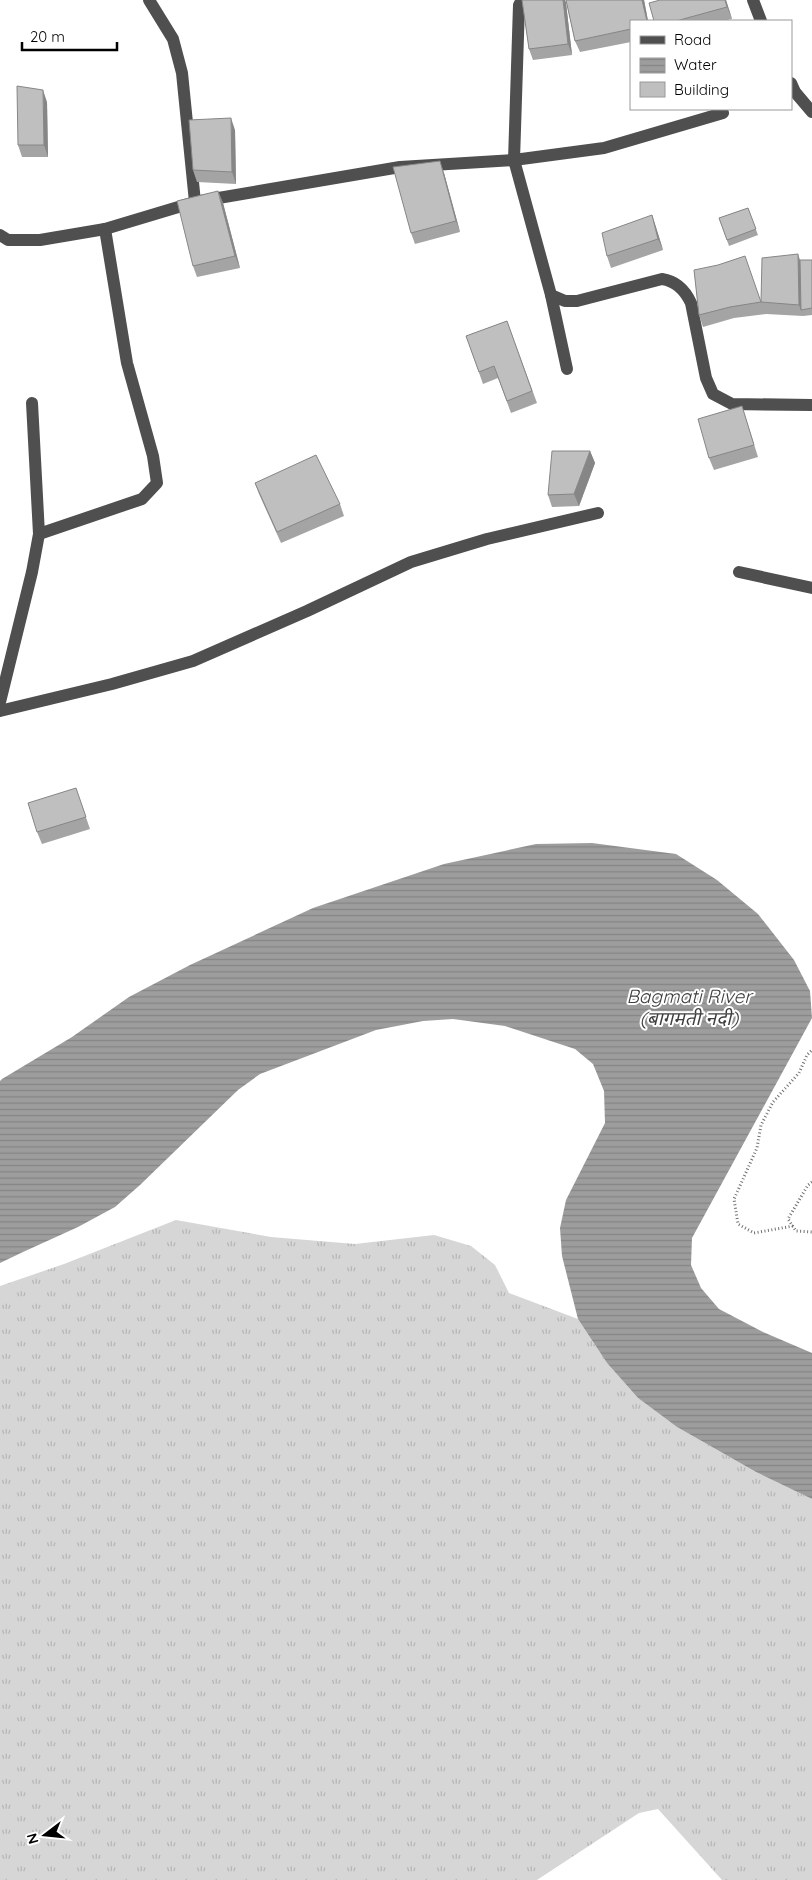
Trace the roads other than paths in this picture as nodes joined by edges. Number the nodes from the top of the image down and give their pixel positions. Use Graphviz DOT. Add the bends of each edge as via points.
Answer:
graph roads {
  1 [pos="149,0"];
  2 [pos="522,0"];
  3 [pos="753,0"];
  4 [pos="761,20"];
  5 [pos="792,85"];
  6 [pos="812,112"];
  7 [pos="723,113"];
  8 [pos="514,160"];
  9 [pos="195,202"];
  10 [pos="105,229"];
  11 [pos="0,235"];
  12 [pos="552,295"];
  13 [pos="567,369"];
  14 [pos="32,403"];
  15 [pos="812,406"];
  16 [pos="598,514"];
  17 [pos="39,534"];
  18 [pos="739,572"];
  19 [pos="812,588"];
  20 [pos="0,702"];
  21 [pos="0,711"];
  1 -- 9 [label="street" via="173,39 182,73"];
  2 -- 8 [label="street" via="519,5"];
  3 -- 4 [label="street"];
  5 -- 6 [label="street"];
  7 -- 8 [label="street" via="604,148"];
  8 -- 9 [label="street" via="400,167"];
  8 -- 12 [label="street"];
  9 -- 10 [label="street"];
  10 -- 11 [label="street" via="40,240 8,240"];
  10 -- 17 [label="street" via="127,363 153,456 157,483 142,499"];
  12 -- 13 [label="street"];
  12 -- 15 [label="street" via="577,302 662,279 672,280 686,293 691,303 706,378 713,394 732,404"];
  14 -- 17 [label="street"];
  16 -- 21 [label="street" via="487,539 411,562 193,661"];
  17 -- 20 [label="street"];
  18 -- 19 [label="street"];
}
